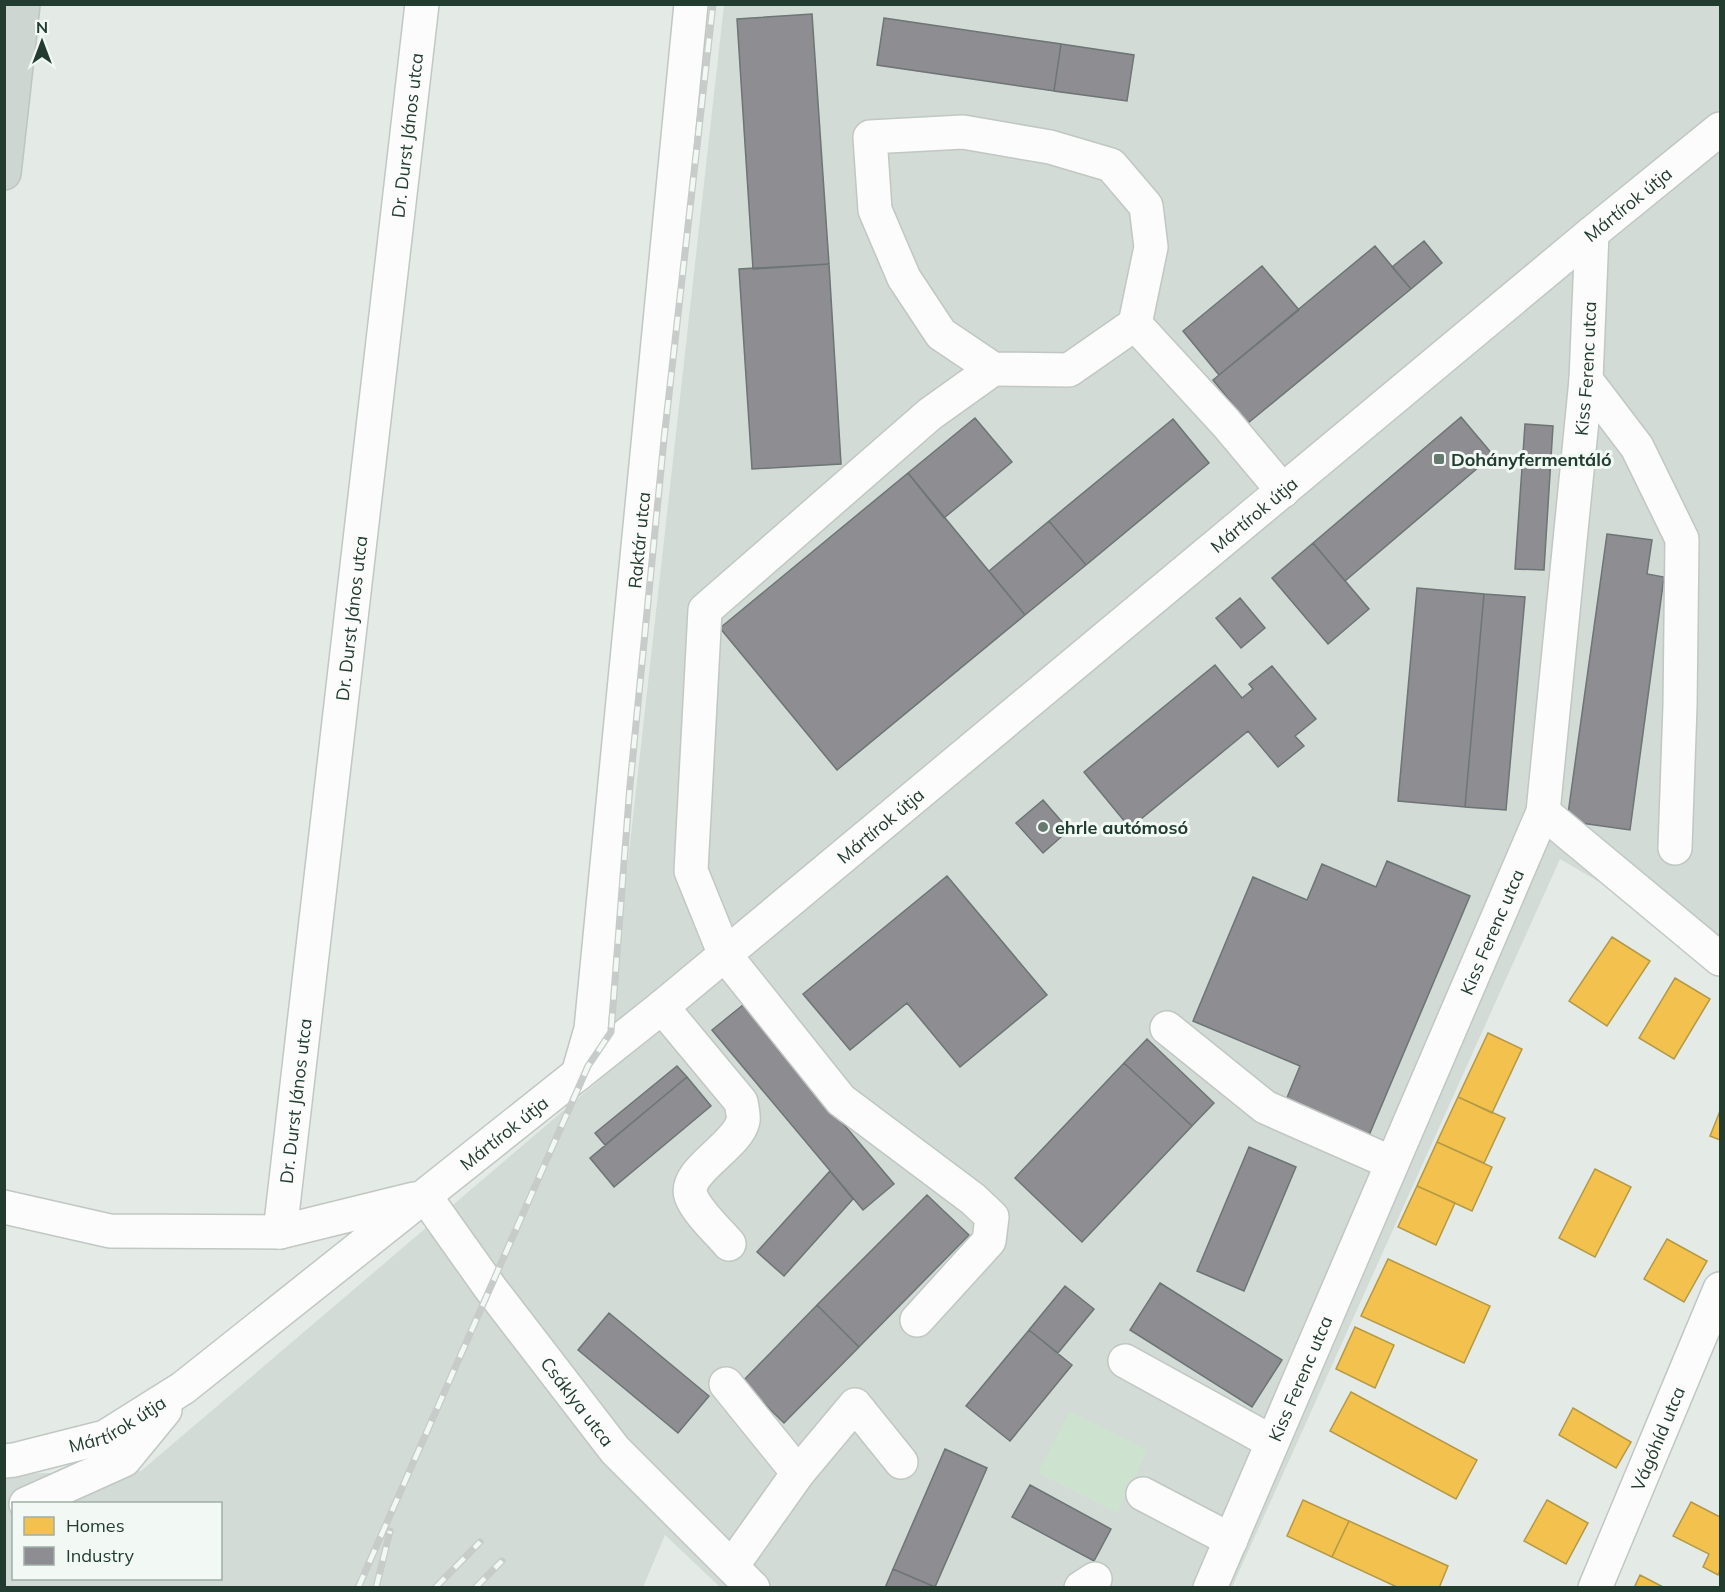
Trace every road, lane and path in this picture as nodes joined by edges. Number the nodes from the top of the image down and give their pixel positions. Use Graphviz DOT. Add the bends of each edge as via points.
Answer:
graph roads {
  1 [pos="23,4"];
  2 [pos="422,4"];
  3 [pos="691,4"];
  4 [pos="1720,129"];
  5 [pos="4,173"];
  6 [pos="1592,233"];
  7 [pos="1135,324"];
  8 [pos="993,369"];
  9 [pos="1586,380"];
  10 [pos="1283,491"];
  11 [pos="1543,812"];
  12 [pos="1675,848"];
  13 [pos="725,955"];
  14 [pos="1720,959"];
  15 [pos="662,1007"];
  16 [pos="1167,1028"];
  17 [pos="578,1074"];
  18 [pos="1392,1163"];
  19 [pos="425,1196"];
  20 [pos="4,1207"];
  21 [pos="280,1233"];
  22 [pos="729,1244"];
  23 [pos="1720,1289"];
  24 [pos="917,1320"];
  25 [pos="1125,1361"];
  26 [pos="726,1384"];
  27 [pos="183,1388"];
  28 [pos="1272,1442"];
  29 [pos="4,1461"];
  30 [pos="901,1462"];
  31 [pos="798,1473"];
  32 [pos="1143,1494"];
  33 [pos="28,1502"];
  34 [pos="1231,1540"];
  35 [pos="743,1577"];
  36 [pos="1210,1587"];
  37 [pos="1595,1587"];
  1 -- 5 [label="main road"];
  2 -- 21 [label="street, Dr. Durst János utca"];
  3 -- 17 [label="street, Raktár utca" via="591,1029"];
  4 -- 6 [label="street, Mártírok útja"];
  6 -- 9 [label="street, Kiss Ferenc utca"];
  6 -- 10 [label="street, Mártírok útja"];
  7 -- 8 [label="street" via="1069,370"];
  7 -- 8 [label="street" via="1151,247 1146,206 1111,165 1050,147 963,132 870,137 875,210 904,279 941,334"];
  7 -- 10 [label="street"];
  8 -- 13 [label="street" via="930,414 705,610 691,872"];
  9 -- 11 [label="street, Kiss Ferenc utca"];
  9 -- 12 [label="street" via="1637,447 1682,539"];
  10 -- 13 [label="street, Mártírok útja"];
  11 -- 14 [label="street"];
  11 -- 18 [label="street, Kiss Ferenc utca"];
  13 -- 15 [label="street, Mártírok útja"];
  13 -- 24 [label="street" via="841,1100 992,1217 989,1241"];
  15 -- 17 [label="street, Mártírok útja"];
  15 -- 22 [label="street" via="741,1102 743,1120 735,1137 696,1174 690,1192 695,1204"];
  16 -- 18 [label="street" via="1265,1107"];
  17 -- 19 [label="street, Mártírok útja"];
  18 -- 28 [label="street, Kiss Ferenc utca"];
  19 -- 21 [label="street"];
  19 -- 27 [label="street, Mártírok útja"];
  19 -- 35 [label="street, Csáklya utca" via="615,1450"];
  20 -- 21 [label="street" via="110,1231"];
  23 -- 37 [label="street, Vágóhíd utca"];
  25 -- 28 [label="street"];
  26 -- 31 [label="street"];
  27 -- 29 [label="street, Mártírok útja" via="105,1437"];
  27 -- 33 [label="street" via="124,1460"];
  28 -- 34 [label="street, Kiss Ferenc utca"];
  30 -- 31 [label="street" via="855,1405"];
  31 -- 35 [label="street"];
  32 -- 34 [label="street"];
  34 -- 36 [label="street, Kiss Ferenc utca"];
}
